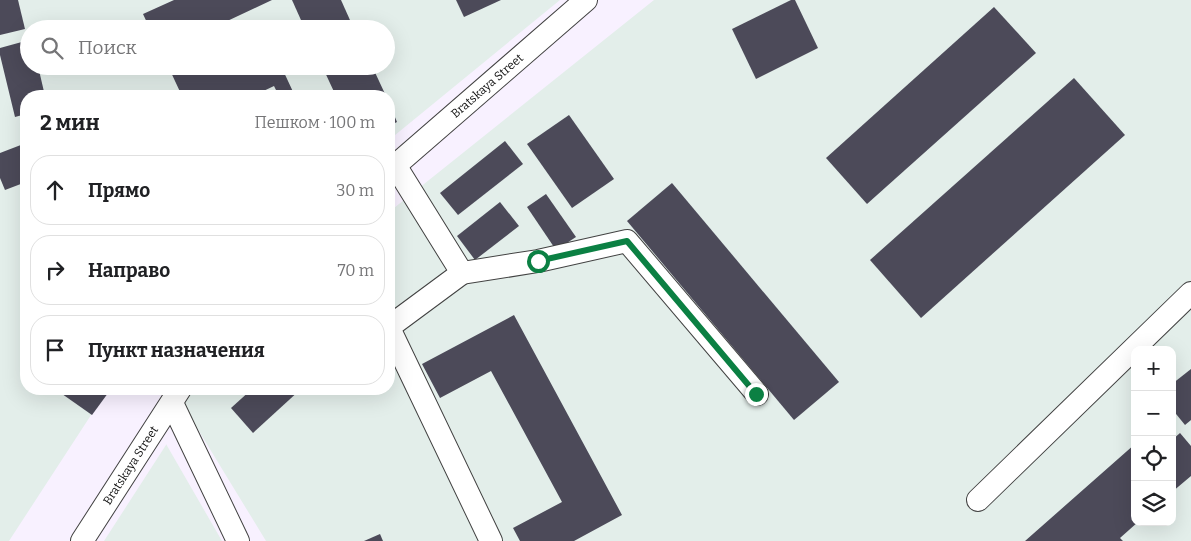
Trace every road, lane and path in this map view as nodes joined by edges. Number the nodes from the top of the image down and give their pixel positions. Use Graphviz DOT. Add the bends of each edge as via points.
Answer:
graph roads {
  1 [pos="586,0"];
  2 [pos="395,165"];
  3 [pos="395,172"];
  4 [pos="462,273"];
  5 [pos="1191,293"];
  6 [pos="395,323"];
  7 [pos="395,341"];
  8 [pos="756,394"];
  9 [pos="176,396"];
  10 [pos="978,500"];
  11 [pos="82,541"];
  12 [pos="238,541"];
  13 [pos="491,541"];
  1 -- 2 [label="street, Bratskaya Street"];
  3 -- 4 [label="street"];
  4 -- 6 [label="street"];
  4 -- 8 [label="street" via="538,261 627,241"];
  5 -- 10 [label="street"];
  7 -- 13 [label="street"];
  9 -- 11 [label="street, Bratskaya Street"];
  9 -- 12 [label="street"];
}
